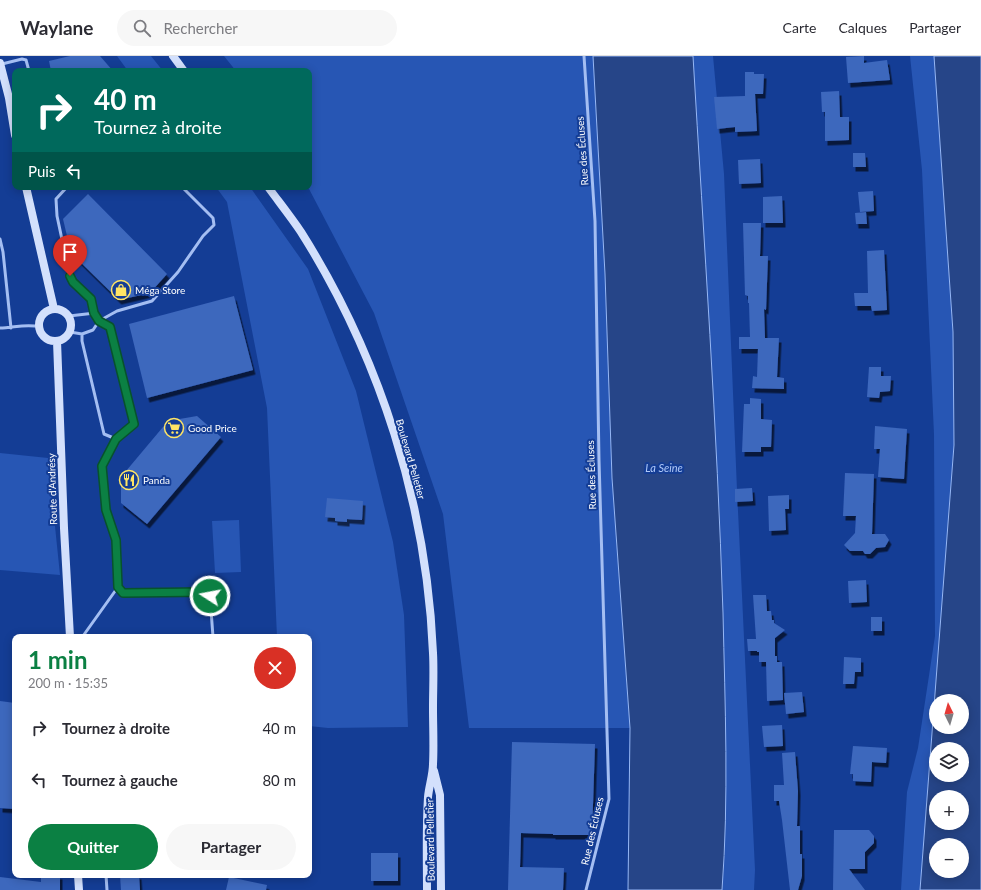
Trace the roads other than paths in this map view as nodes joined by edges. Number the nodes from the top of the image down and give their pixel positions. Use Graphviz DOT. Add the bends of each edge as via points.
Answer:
graph roads {
  1 [pos="173,56"];
  2 [pos="584,56"];
  3 [pos="0,64"];
  4 [pos="28,68"];
  5 [pos="182,68"];
  6 [pos="12,120"];
  7 [pos="27,190"];
  8 [pos="64,190"];
  9 [pos="185,190"];
  10 [pos="270,190"];
  11 [pos="0,239"];
  12 [pos="54,309"];
  13 [pos="94,313"];
  14 [pos="69,316"];
  15 [pos="99,321"];
  16 [pos="40,326"];
  17 [pos="0,328"];
  18 [pos="11,328"];
  19 [pos="70,332"];
  20 [pos="82,334"];
  21 [pos="57,341"];
  22 [pos="116,439"];
  23 [pos="118,587"];
  24 [pos="70,634"];
  25 [pos="85,634"];
  26 [pos="213,634"];
  27 [pos="433,766"];
  28 [pos="78,878"];
  29 [pos="106,878"];
  30 [pos="79,890"];
  31 [pos="107,890"];
  32 [pos="427,890"];
  33 [pos="441,890"];
  34 [pos="586,890"];
  1 -- 5 [label="main road"];
  2 -- 34 [label="lane, Rue des Écluses" via="595,221 598,460 609,799"];
  3 -- 4 [label="lane" via="22,59 26,60"];
  3 -- 6 [label="main road"];
  7 -- 12 [label="main road"];
  8 -- 13 [label="lane" via="56,199 68,269 73,282 91,299"];
  9 -- 15 [label="lane" via="213,218 214,224 178,272 152,301 117,311"];
  10 -- 27 [label="main road, Boulevard Pelletier" via="300,230 342,305 381,393 402,458 421,544 431,610 434,654"];
  11 -- 18 [label="lane"];
  12 -- 14 [label="main road"];
  12 -- 16 [label="main road" via="46,312 41,318"];
  13 -- 14 [label="lane"];
  13 -- 15 [label="lane"];
  14 -- 19 [label="main road"];
  15 -- 20 [label="lane" via="93,330"];
  15 -- 22 [label="lane" via="110,327 134,424"];
  16 -- 18 [label="lane"];
  16 -- 21 [label="main road" via="42,334"];
  17 -- 18 [label="lane"];
  19 -- 20 [label="lane"];
  19 -- 21 [label="main road" via="65,338"];
  20 -- 22 [label="lane" via="104,434"];
  21 -- 24 [label="main road, Route d'Andrésy"];
  22 -- 23 [label="lane" via="102,466 106,510 116,540"];
  23 -- 25 [label="lane"];
  23 -- 26 [label="lane" via="123,593 204,592 210,596"];
  27 -- 32 [label="main road, Boulevard Pelletier" via="428,796"];
  27 -- 33 [label="main road, Boulevard Pelletier" via="440,794"];
  28 -- 30 [label="main road"];
  29 -- 31 [label="lane"];
}
